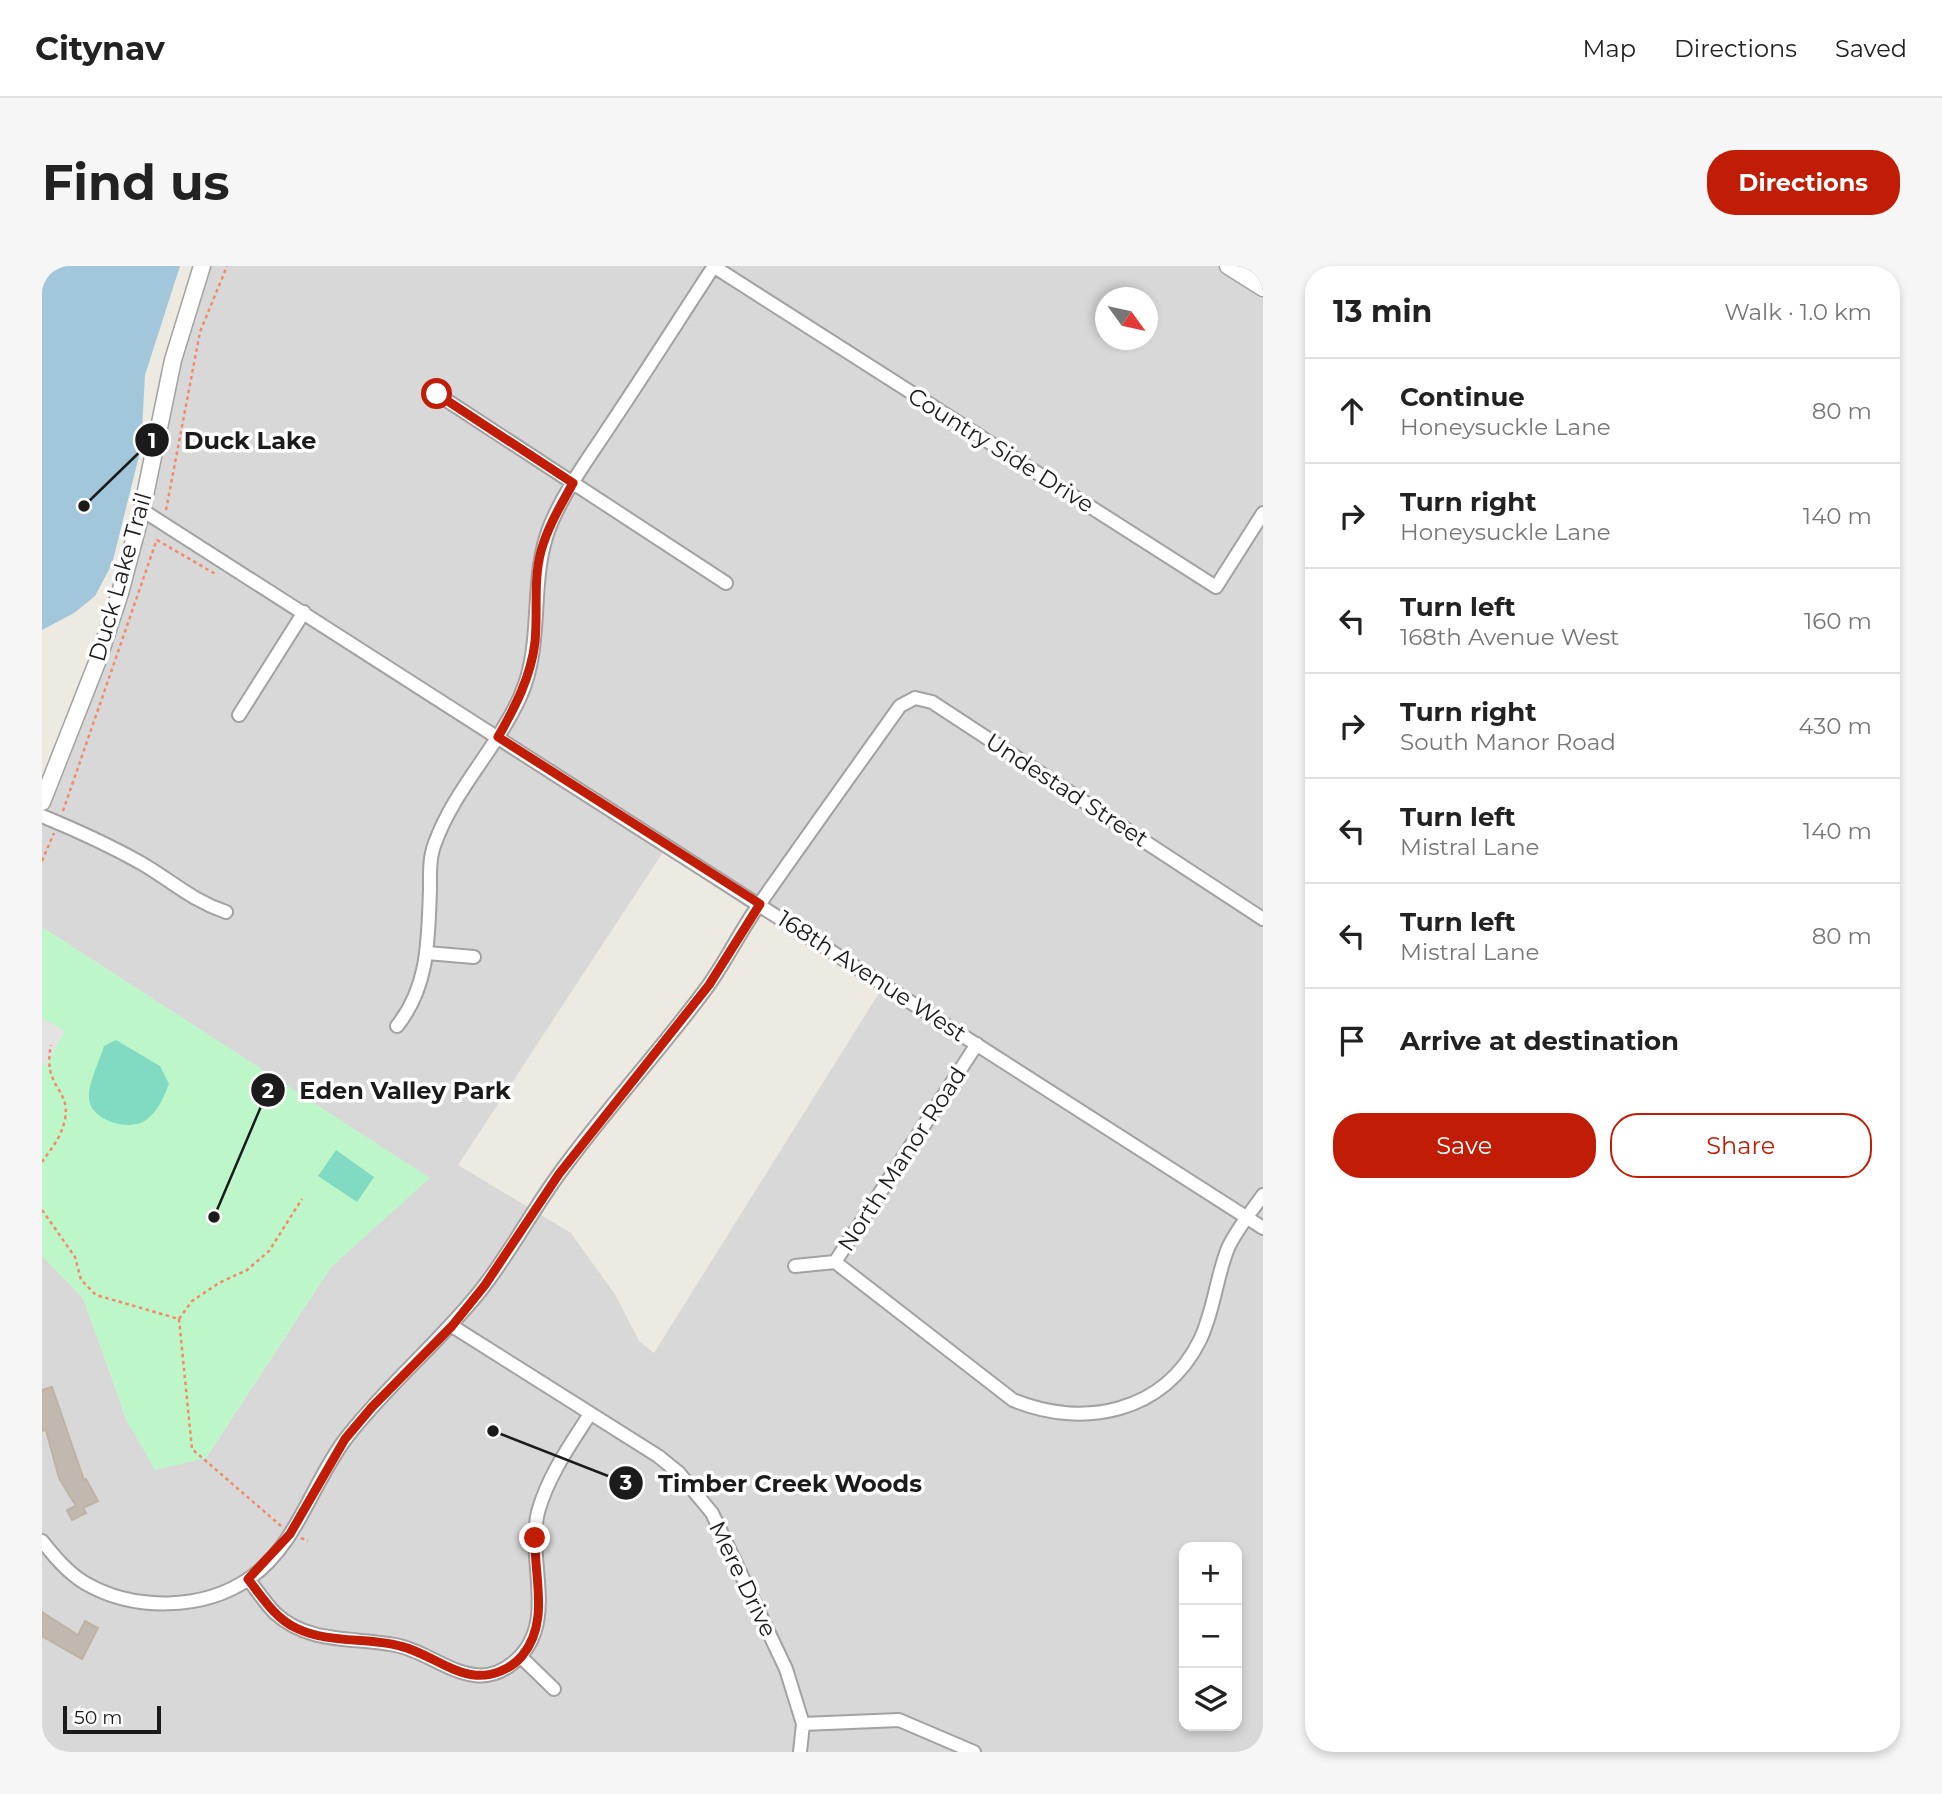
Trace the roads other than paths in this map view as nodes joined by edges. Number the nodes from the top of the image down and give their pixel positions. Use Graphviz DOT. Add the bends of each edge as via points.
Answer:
graph roads {
  1 [pos="202,266"];
  2 [pos="714,266"];
  3 [pos="1228,266"];
  4 [pos="1263,288"];
  5 [pos="437,394"];
  6 [pos="573,483"];
  7 [pos="142,509"];
  8 [pos="1263,513"];
  9 [pos="726,583"];
  10 [pos="304,612"];
  11 [pos="239,715"];
  12 [pos="498,737"];
  13 [pos="42,802"];
  14 [pos="42,816"];
  15 [pos="760,904"];
  16 [pos="226,912"];
  17 [pos="1263,919"];
  18 [pos="427,953"];
  19 [pos="474,957"];
  20 [pos="397,1026"];
  21 [pos="977,1044"];
  22 [pos="1263,1195"];
  23 [pos="1247,1218"];
  24 [pos="1263,1228"];
  25 [pos="835,1262"];
  26 [pos="795,1266"];
  27 [pos="452,1326"];
  28 [pos="590,1414"];
  29 [pos="42,1541"];
  30 [pos="248,1579"];
  31 [pos="521,1657"];
  32 [pos="554,1689"];
  33 [pos="803,1724"];
  34 [pos="800,1752"];
  35 [pos="974,1752"];
  1 -- 7 [label="street, Duck Lake Trail" via="167,384"];
  2 -- 6 [label="street"];
  2 -- 8 [label="street, Country Side Drive" via="1216,587"];
  3 -- 4 [label="street"];
  5 -- 6 [label="street"];
  6 -- 9 [label="street"];
  6 -- 12 [label="street" via="541,553 529,670"];
  7 -- 10 [label="street, 168th Avenue West"];
  7 -- 13 [label="street, Duck Lake Trail" via="98,660"];
  10 -- 11 [label="street"];
  10 -- 12 [label="street, 168th Avenue West"];
  12 -- 15 [label="street, 168th Avenue West"];
  12 -- 18 [label="street" via="433,847"];
  14 -- 16 [label="street" via="102,842 182,893"];
  15 -- 17 [label="street, Undestad Street" via="900,706 915,698 933,702"];
  15 -- 21 [label="street, 168th Avenue West"];
  15 -- 27 [label="street" via="709,985 559,1174"];
  18 -- 19 [label="street"];
  18 -- 20 [label="street" via="419,993"];
  21 -- 23 [label="street, 168th Avenue West"];
  21 -- 25 [label="street, North Manor Road"];
  22 -- 23 [label="street, North Manor Road"];
  23 -- 24 [label="street, 168th Avenue West"];
  23 -- 25 [label="street, North Manor Road" via="1228,1248 1205,1328 1185,1364 1144,1399 1092,1415 1038,1410 1013,1400"];
  25 -- 26 [label="street"];
  27 -- 28 [label="street, Mere Drive"];
  27 -- 30 [label="street" via="345,1439 290,1534"];
  28 -- 31 [label="street" via="555,1469 538,1515 534,1562 540,1604 537,1623"];
  28 -- 33 [label="street, Mere Drive" via="679,1473 712,1513 786,1669"];
  29 -- 30 [label="street" via="83,1582 140,1601 190,1601"];
  30 -- 31 [label="street" via="274,1612 293,1627 316,1636 401,1646 475,1675 505,1670"];
  31 -- 32 [label="street"];
  33 -- 34 [label="street, Mere Drive"];
  33 -- 35 [label="street" via="899,1720"];
}
